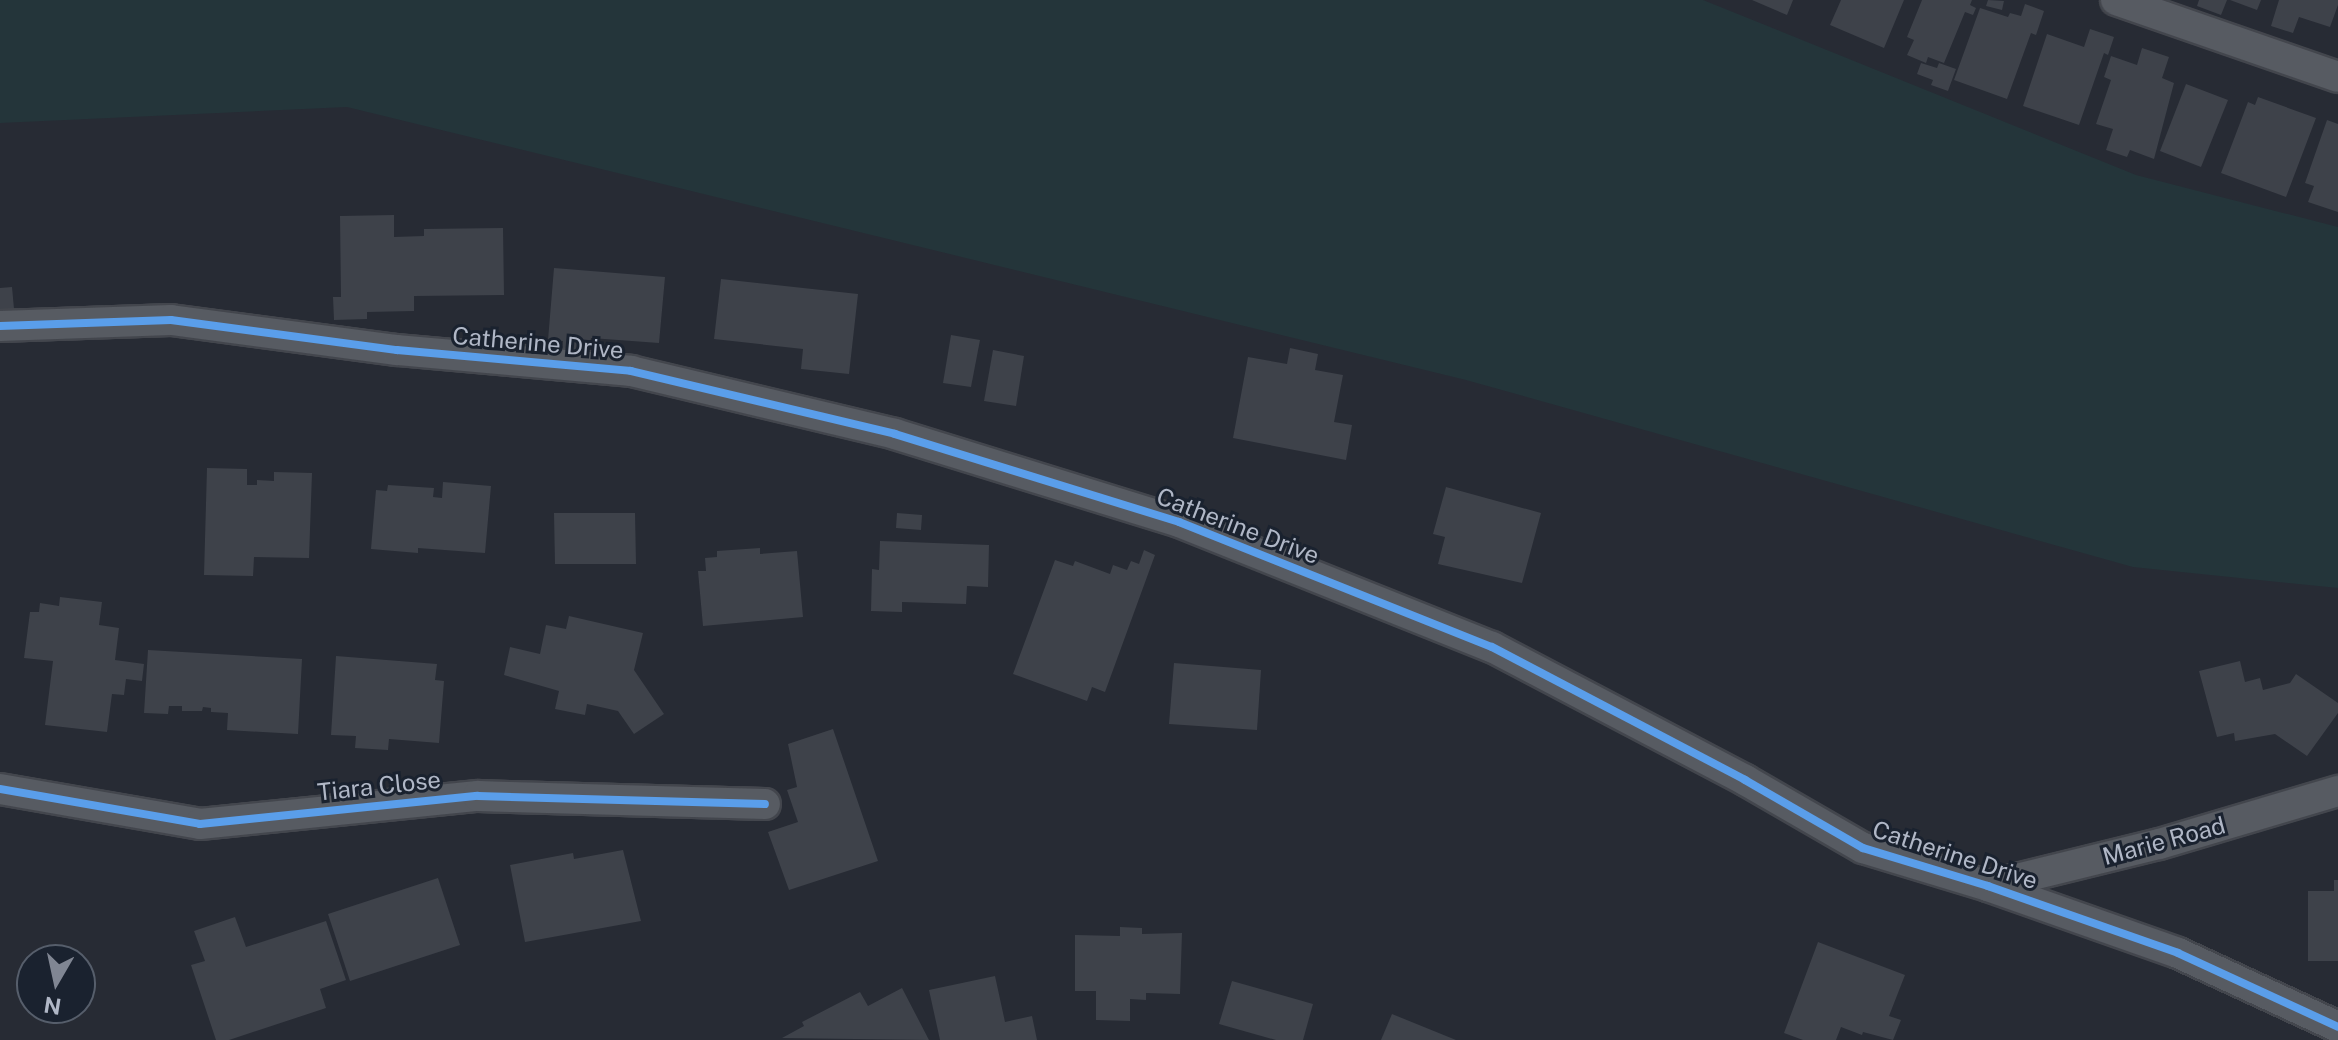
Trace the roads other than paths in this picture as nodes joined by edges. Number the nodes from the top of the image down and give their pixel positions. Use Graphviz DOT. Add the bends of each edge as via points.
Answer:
graph roads {
  1 [pos="2116,0"];
  2 [pos="2338,77"];
  3 [pos="0,326"];
  4 [pos="0,789"];
  5 [pos="2338,791"];
  6 [pos="765,804"];
  7 [pos="1988,886"];
  8 [pos="2338,1027"];
  1 -- 2 [label="street"];
  3 -- 7 [label="street, Catherine Drive" via="171,320 397,350 631,371 895,434 1179,522 1492,647 1863,848"];
  4 -- 6 [label="street, Tiara Close" via="200,824 478,796"];
  5 -- 7 [label="street, Marie Road" via="2159,844"];
  7 -- 8 [label="street, Catherine Drive" via="2178,953"];
}
